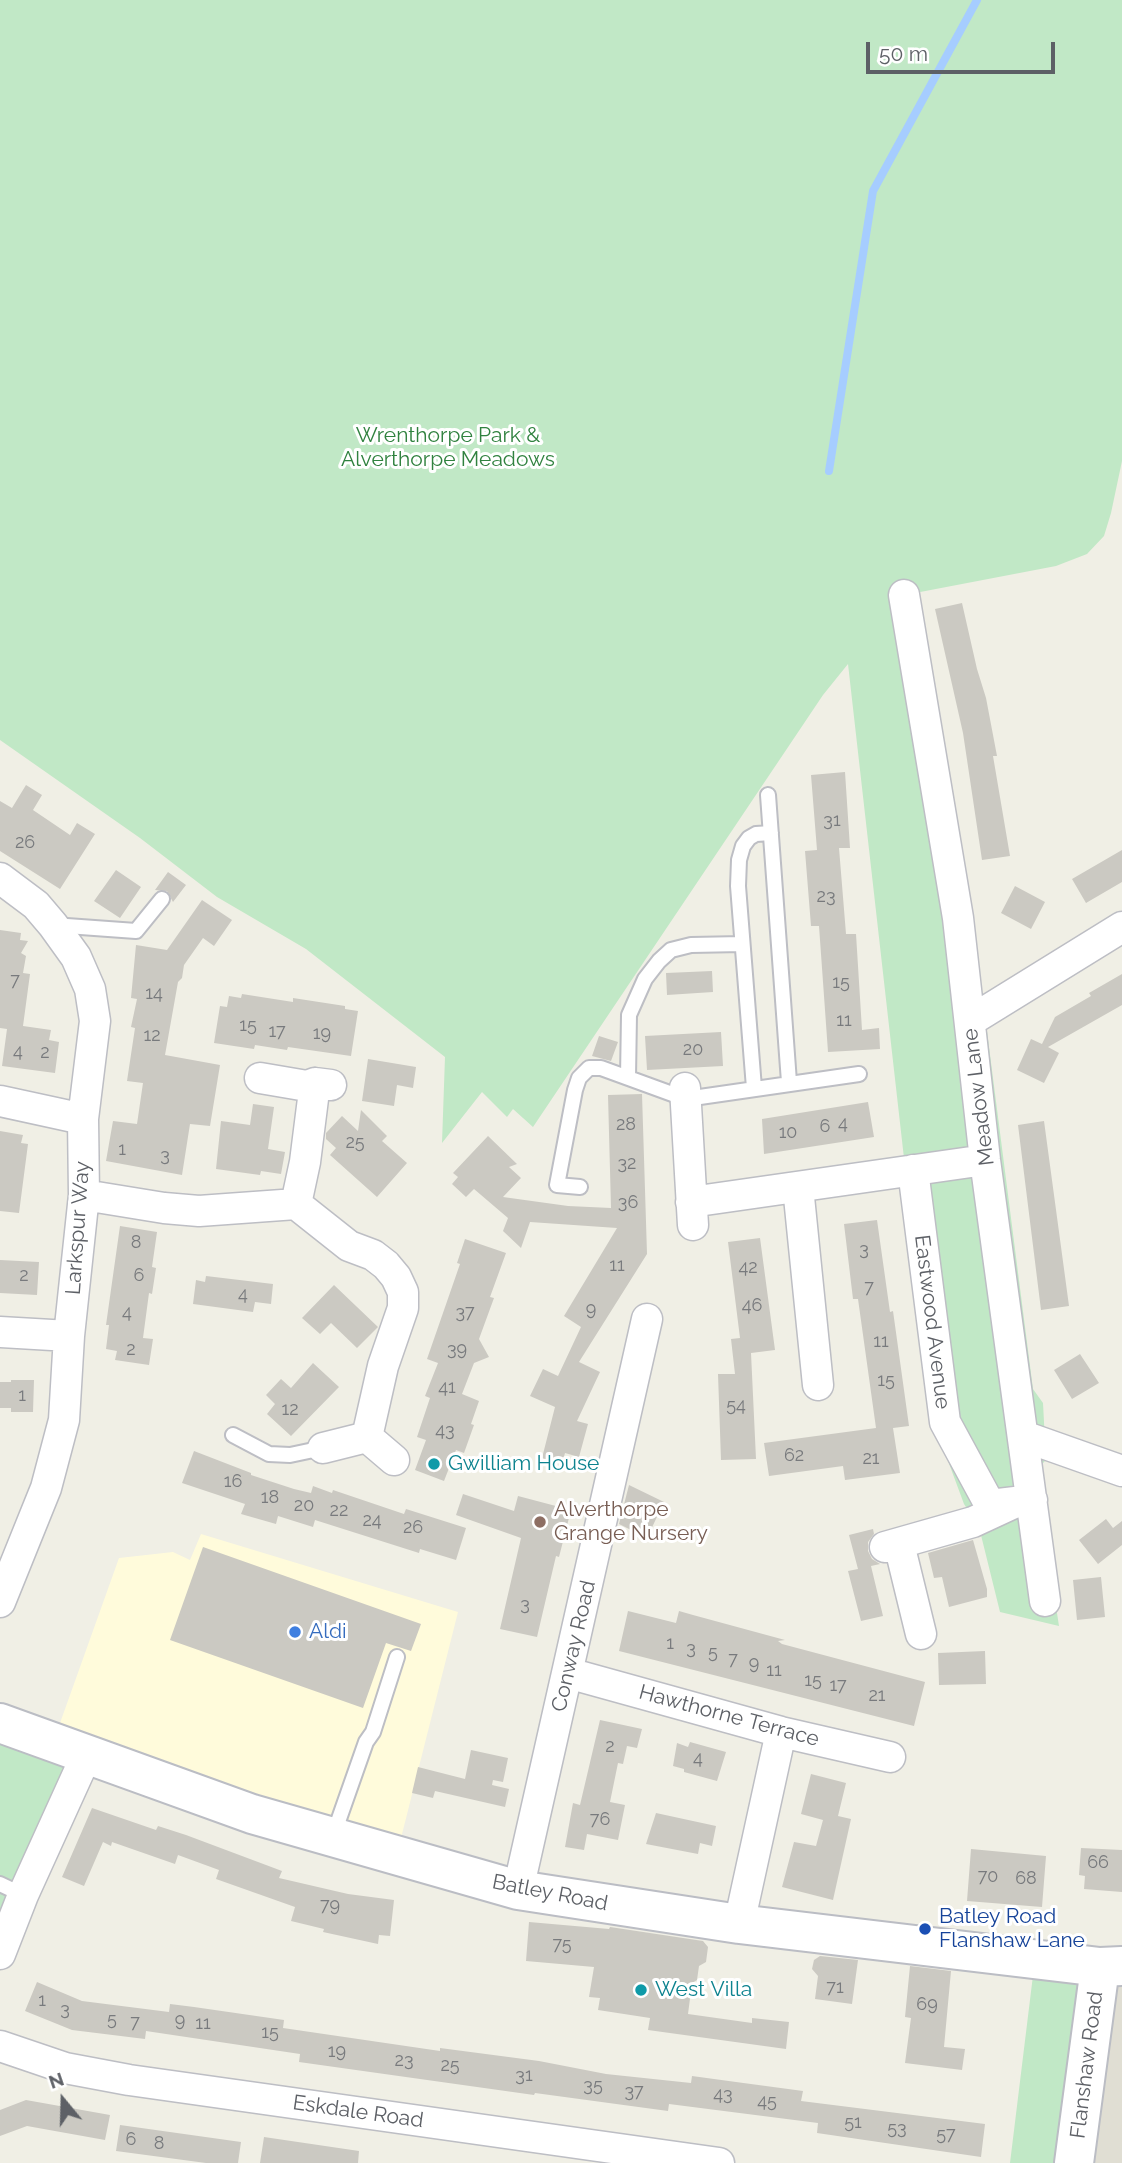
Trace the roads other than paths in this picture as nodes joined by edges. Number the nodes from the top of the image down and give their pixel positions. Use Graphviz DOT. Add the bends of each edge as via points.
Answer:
graph roads {
  1 [pos="904,595"];
  2 [pos="768,795"];
  3 [pos="771,834"];
  4 [pos="0,878"];
  5 [pos="162,899"];
  6 [pos="53,925"];
  7 [pos="1122,927"];
  8 [pos="742,944"];
  9 [pos="970,1021"];
  10 [pos="859,1074"];
  11 [pos="628,1077"];
  12 [pos="260,1078"];
  13 [pos="789,1082"];
  14 [pos="754,1088"];
  15 [pos="686,1094"];
  16 [pos="0,1101"];
  17 [pos="83,1119"];
  18 [pos="985,1160"];
  19 [pos="913,1170"];
  20 [pos="580,1187"];
  21 [pos="798,1187"];
  22 [pos="84,1195"];
  23 [pos="296,1204"];
  24 [pos="647,1319"];
  25 [pos="0,1332"];
  26 [pos="69,1336"];
  27 [pos="818,1389"];
  28 [pos="233,1435"];
  29 [pos="1023,1436"];
  30 [pos="367,1437"];
  31 [pos="323,1448"];
  32 [pos="394,1460"];
  33 [pos="1122,1471"];
  34 [pos="1024,1501"];
  35 [pos="1045,1601"];
  36 [pos="0,1602"];
  37 [pos="921,1634"];
  38 [pos="397,1657"];
  39 [pos="568,1673"];
  40 [pos="0,1723"];
  41 [pos="781,1732"];
  42 [pos="87,1754"];
  43 [pos="890,1757"];
  44 [pos="333,1838"];
  45 [pos="12,1890"];
  46 [pos="518,1890"];
  47 [pos="740,1924"];
  48 [pos="0,1954"];
  49 [pos="1111,1967"];
  50 [pos="0,2046"];
  51 [pos="719,2163"];
  52 [pos="1074,2163"];
  1 -- 9 [label="street, Meadow Lane" via="958,918"];
  2 -- 3 [label="lane"];
  3 -- 8 [label="lane" via="749,838 741,853"];
  3 -- 13 [label="lane"];
  4 -- 6 [label="street, Larkspur Way" via="36,905"];
  5 -- 6 [label="lane" via="136,931"];
  6 -- 17 [label="street, Larkspur Way" via="76,957 90,989 95,1021"];
  7 -- 9 [label="street"];
  8 -- 11 [label="lane" via="691,945 671,950 659,961 629,1015"];
  8 -- 14 [label="lane"];
  9 -- 18 [label="street, Meadow Lane"];
  10 -- 13 [label="lane"];
  11 -- 15 [label="lane"];
  11 -- 20 [label="lane" via="589,1068 579,1078 556,1185"];
  12 -- 23 [label="street" via="307,1086 324,1084"];
  13 -- 14 [label="lane"];
  14 -- 15 [label="lane"];
  15 -- 21 [label="street" via="692,1213"];
  16 -- 17 [label="street"];
  17 -- 22 [label="street, Larkspur Way"];
  18 -- 19 [label="street"];
  18 -- 29 [label="street, Meadow Lane"];
  19 -- 21 [label="street"];
  19 -- 34 [label="street, Eastwood Avenue" via="946,1422 990,1505"];
  21 -- 27 [label="street"];
  22 -- 23 [label="street" via="199,1211"];
  22 -- 26 [label="street, Larkspur Way"];
  23 -- 30 [label="street" via="349,1246 386,1265 402,1292 403,1308 383,1366"];
  24 -- 39 [label="street, Conway Road"];
  25 -- 26 [label="street"];
  26 -- 36 [label="street, Larkspur Way" via="58,1448"];
  28 -- 31 [label="lane" via="269,1454"];
  29 -- 33 [label="street"];
  29 -- 34 [label="street, Meadow Lane"];
  30 -- 31 [label="street"];
  30 -- 32 [label="street"];
  34 -- 35 [label="street, Meadow Lane"];
  34 -- 37 [label="street" via="973,1522 892,1545"];
  38 -- 44 [label="lane"];
  39 -- 41 [label="street, Hawthorne Terrace"];
  39 -- 46 [label="street, Conway Road"];
  40 -- 42 [label="street, Batley Road"];
  41 -- 43 [label="street, Hawthorne Terrace"];
  41 -- 47 [label="street"];
  42 -- 44 [label="street, Batley Road"];
  42 -- 45 [label="street"];
  44 -- 46 [label="street, Batley Road"];
  45 -- 48 [label="street"];
  46 -- 47 [label="street, Batley Road"];
  47 -- 49 [label="street, Batley Road"];
  49 -- 52 [label="street, Flanshaw Road"];
  50 -- 51 [label="street, Eskdale Road" via="65,2068 129,2080"];
}
